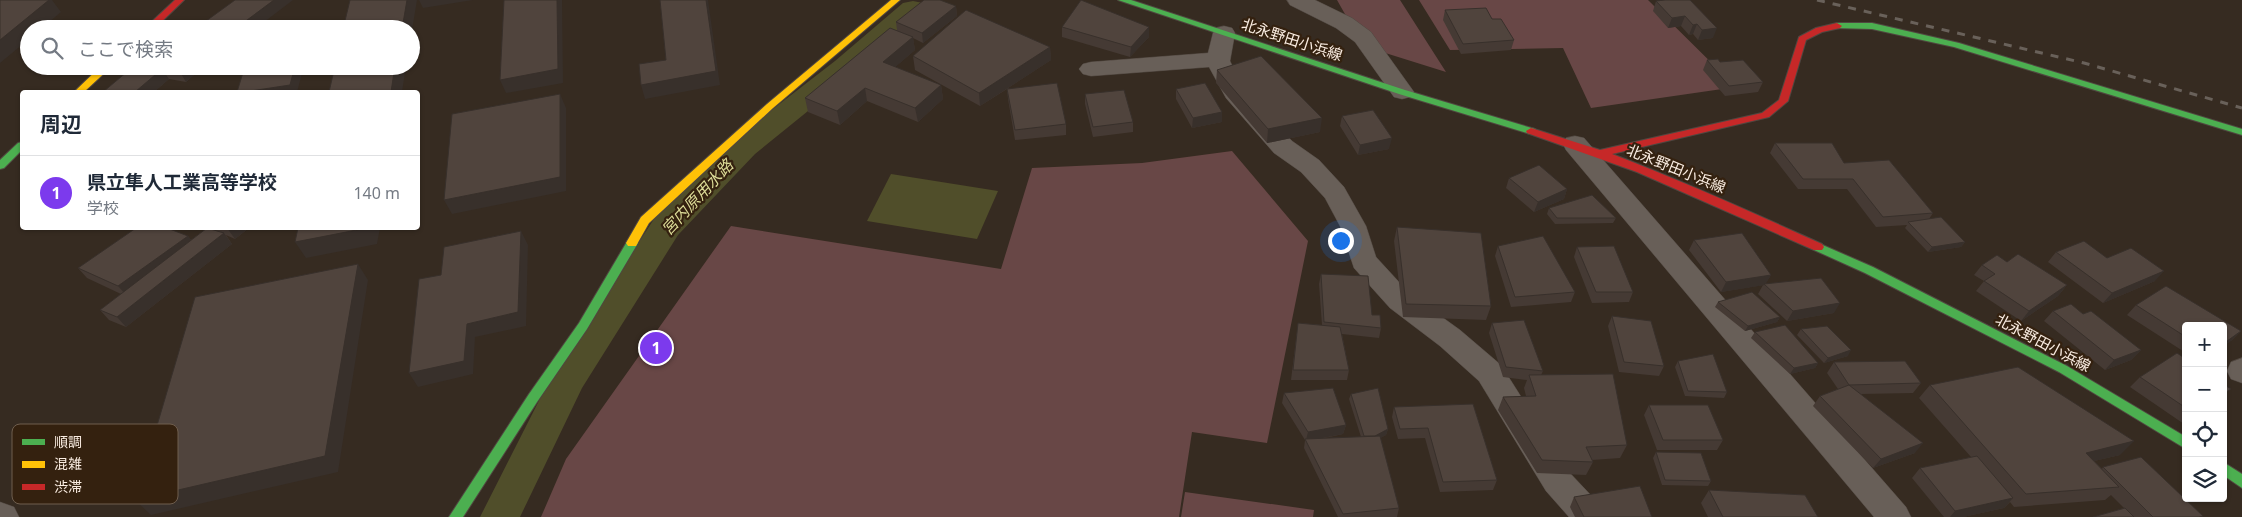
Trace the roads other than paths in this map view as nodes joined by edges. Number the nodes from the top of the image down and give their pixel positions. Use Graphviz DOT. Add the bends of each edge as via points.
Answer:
graph roads {
  1 [pos="180,0"];
  2 [pos="896,0"];
  3 [pos="1122,0"];
  4 [pos="1298,0"];
  5 [pos="158,20"];
  6 [pos="1221,46"];
  7 [pos="1091,69"];
  8 [pos="97,75"];
  9 [pos="81,90"];
  10 [pos="1402,92"];
  11 [pos="2242,132"];
  12 [pos="20,147"];
  13 [pos="1587,149"];
  14 [pos="0,166"];
  15 [pos="2182,442"];
  16 [pos="2227,470"];
  17 [pos="2242,482"];
  18 [pos="456,517"];
  19 [pos="1590,517"];
  20 [pos="1894,517"];
  1 -- 5 [label="street"];
  2 -- 18 [label="street" via="770,106 645,220 583,326"];
  3 -- 6 [label="street, 北永野田小浜線"];
  4 -- 10 [label="street" via="1363,36"];
  6 -- 7 [label="street"];
  6 -- 10 [label="street, 北永野田小浜線"];
  6 -- 19 [label="street" via="1218,62 1234,93 1283,147 1310,166 1335,193 1353,226 1364,261 1400,301 1490,373 1556,481"];
  8 -- 9 [label="street"];
  10 -- 13 [label="street, 北永野田小浜線"];
  11 -- 13 [label="street" via="1956,45 1872,26 1841,24 1802,39 1783,101 1764,115"];
  12 -- 14 [label="street"];
  13 -- 15 [label="street, 北永野田小浜線" via="1729,206 1869,270 2063,369"];
  13 -- 20 [label="street"];
  16 -- 17 [label="street"];
}
